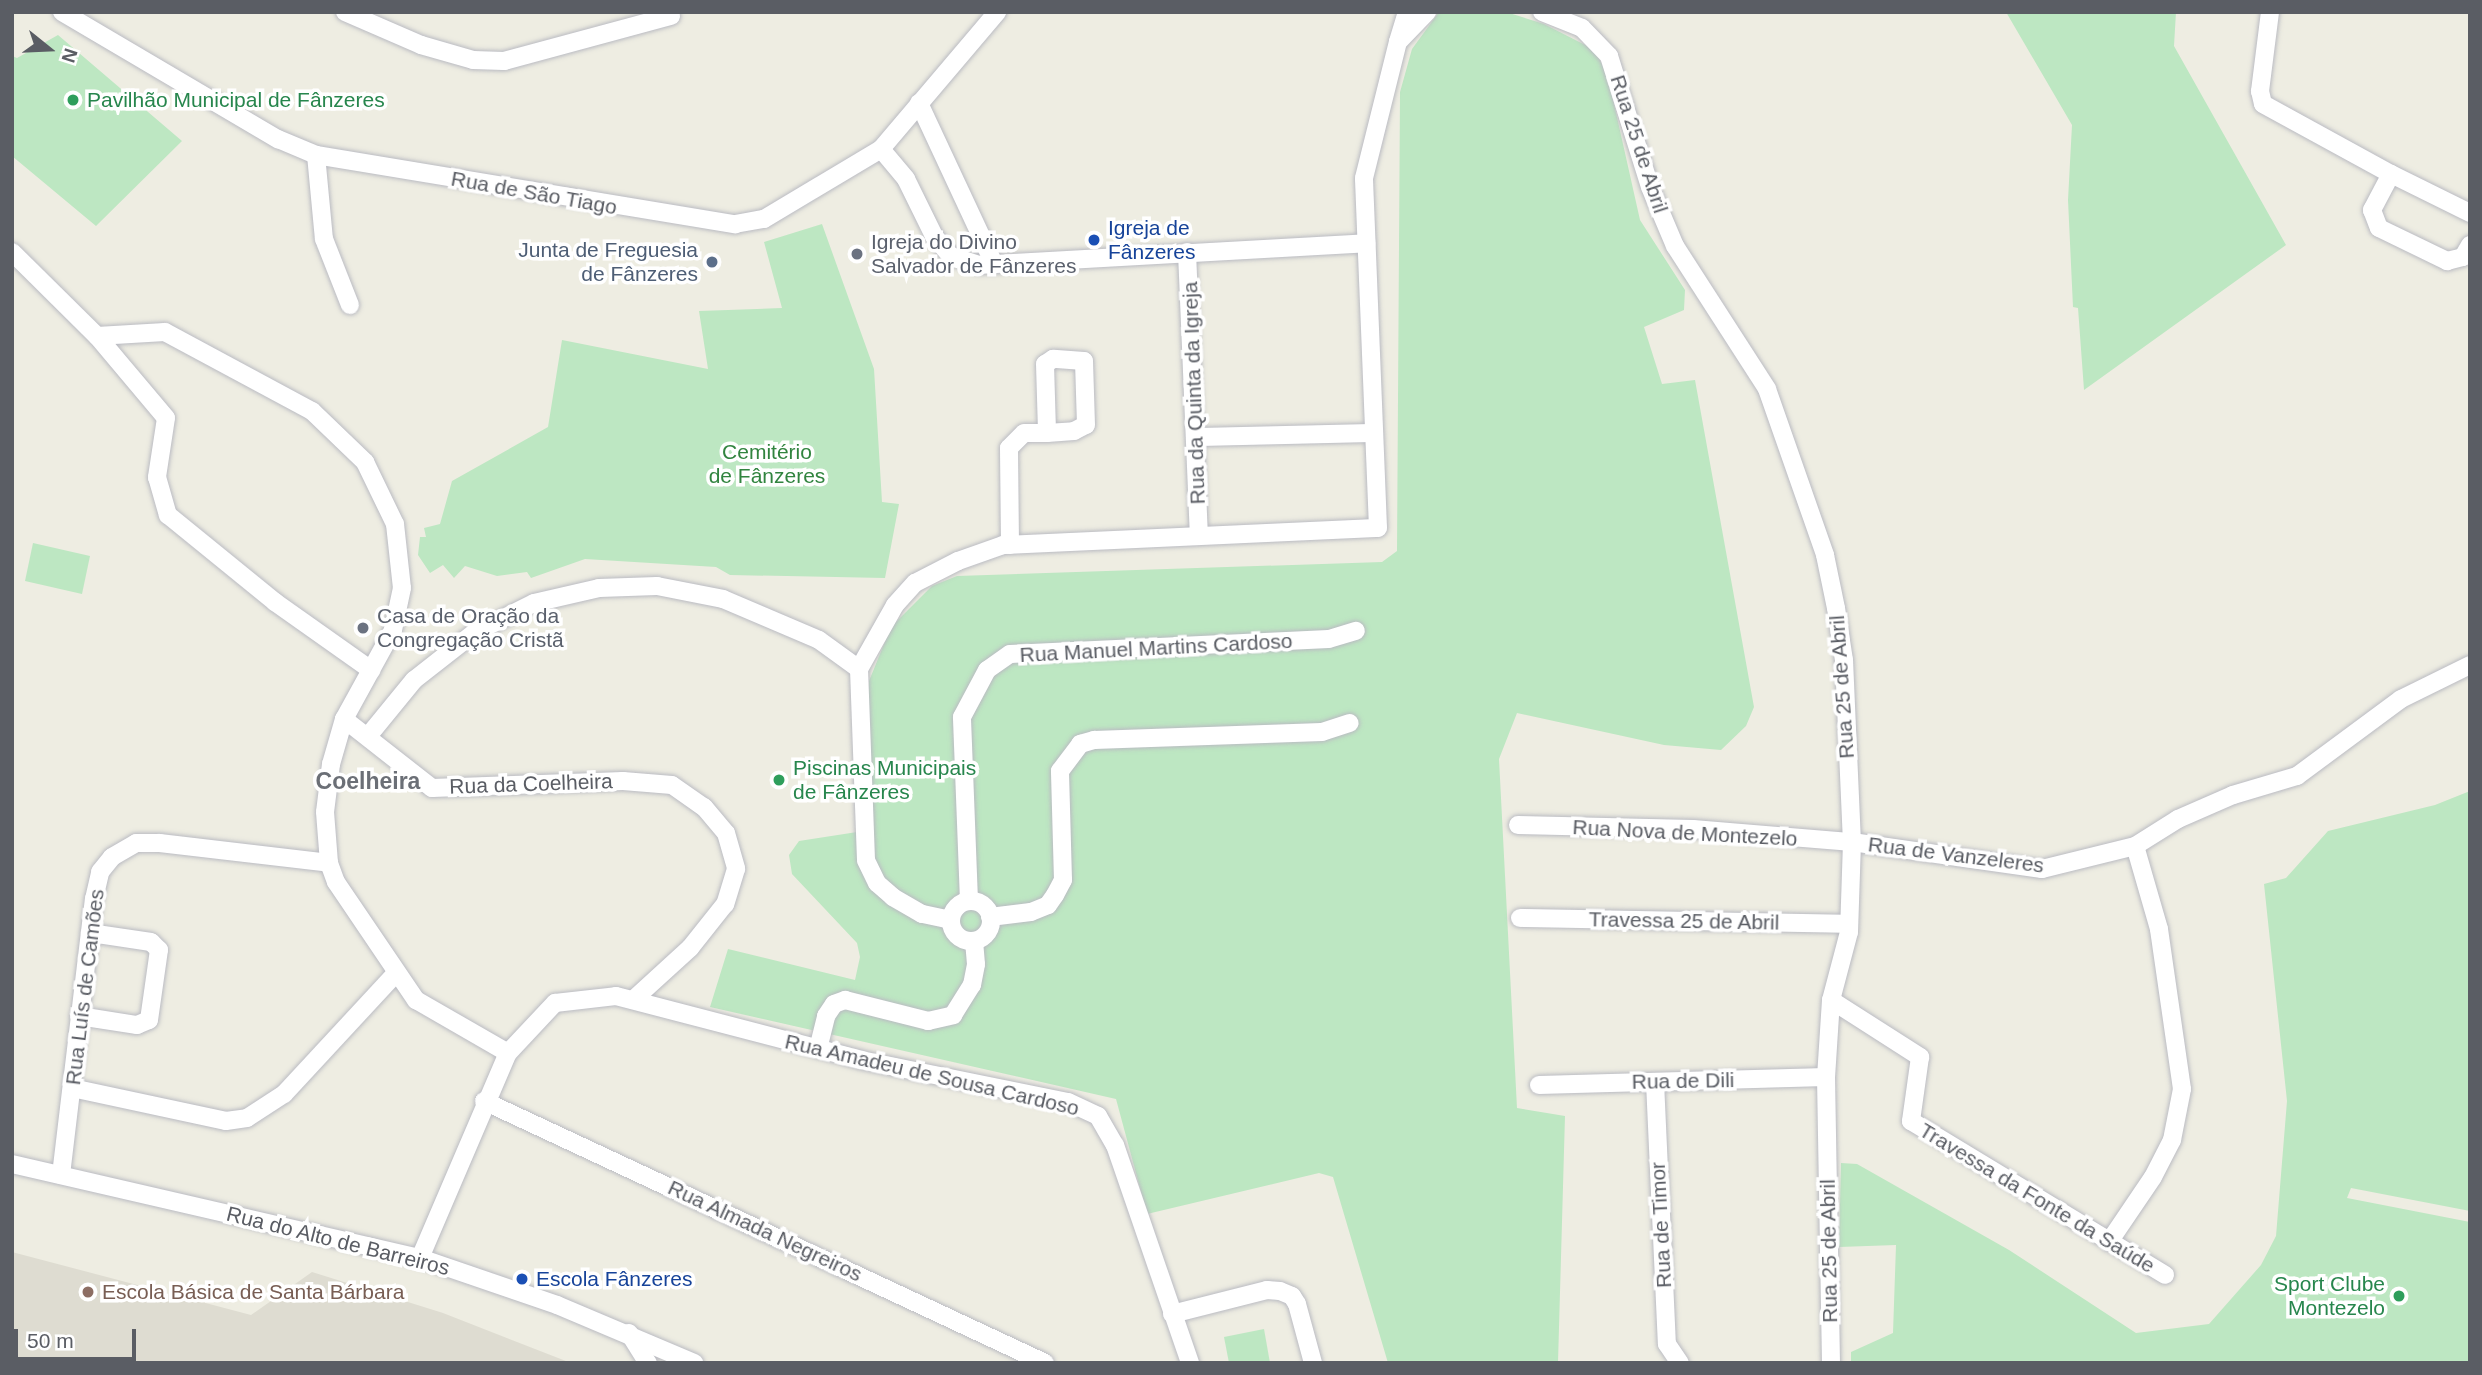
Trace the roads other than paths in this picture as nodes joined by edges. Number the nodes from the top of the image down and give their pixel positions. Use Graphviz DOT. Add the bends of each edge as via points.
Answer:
graph roads {
  1 [pos="61,12"];
  2 [pos="345,12"];
  3 [pos="997,12"];
  4 [pos="1407,12"];
  5 [pos="1427,12"];
  6 [pos="1542,12"];
  7 [pos="2270,12"];
  8 [pos="671,16"];
  9 [pos="1398,42"];
  10 [pos="919,103"];
  11 [pos="881,149"];
  12 [pos="316,155"];
  13 [pos="2391,174"];
  14 [pos="2470,213"];
  15 [pos="1366,243"];
  16 [pos="2470,245"];
  17 [pos="12,252"];
  18 [pos="1187,253"];
  19 [pos="994,264"];
  20 [pos="350,305"];
  21 [pos="97,336"];
  22 [pos="1047,433"];
  23 [pos="1373,433"];
  24 [pos="1198,436"];
  25 [pos="1199,534"];
  26 [pos="1010,545"];
  27 [pos="1356,631"];
  28 [pos="2470,665"];
  29 [pos="859,668"];
  30 [pos="371,670"];
  31 [pos="344,719"];
  32 [pos="1350,723"];
  33 [pos="369,735"];
  34 [pos="1518,825"];
  35 [pos="1852,842"];
  36 [pos="2135,846"];
  37 [pos="329,863"];
  38 [pos="969,901"];
  39 [pos="990,917"];
  40 [pos="1520,918"];
  41 [pos="951,920"];
  42 [pos="1849,924"];
  43 [pos="90,933"];
  44 [pos="974,942"];
  45 [pos="395,974"];
  46 [pos="633,1000"];
  47 [pos="1831,1000"];
  48 [pos="79,1016"];
  49 [pos="818,1049"];
  50 [pos="508,1053"];
  51 [pos="1826,1077"];
  52 [pos="1655,1082"];
  53 [pos="1539,1085"];
  54 [pos="72,1088"];
  55 [pos="484,1101"];
  56 [pos="12,1164"];
  57 [pos="61,1175"];
  58 [pos="2109,1242"];
  59 [pos="420,1258"];
  60 [pos="2165,1275"];
  61 [pos="1172,1314"];
  62 [pos="629,1334"];
  63 [pos="1190,1362"];
  64 [pos="648,1363"];
  65 [pos="694,1363"];
  66 [pos="1045,1363"];
  67 [pos="1312,1363"];
  68 [pos="1680,1363"];
  69 [pos="1831,1363"];
  1 -- 12 [label="street, Rua de São Tiago" via="278,139"];
  2 -- 8 [label="street" via="421,45 473,60 504,61"];
  3 -- 10 [label="street, Rua de São Tiago"];
  4 -- 9 [label="street"];
  5 -- 9 [label="street"];
  6 -- 35 [label="street, Rua 25 de Abril" via="1582,28 1609,55 1650,187 1675,246 1761,378 1788,444 1825,555 1836,608"];
  7 -- 13 [label="street" via="2260,91 2263,104"];
  9 -- 15 [label="street" via="1364,178"];
  10 -- 11 [label="street, Rua de São Tiago"];
  10 -- 19 [label="street"];
  11 -- 12 [label="street, Rua de São Tiago" via="858,167 764,219 735,224"];
  11 -- 19 [label="street" via="906,179 934,236 951,256 978,265"];
  12 -- 20 [label="street" via="324,239"];
  13 -- 14 [label="street"];
  13 -- 16 [label="street" via="2372,210 2379,228 2447,261 2463,257"];
  15 -- 18 [label="street"];
  15 -- 23 [label="street"];
  17 -- 21 [label="street"];
  18 -- 19 [label="street"];
  18 -- 24 [label="street, Rua da Quinta da Igreja"];
  21 -- 30 [label="street" via="166,418 157,477 168,515 275,602"];
  21 -- 30 [label="street" via="165,332 312,411 365,461 395,524 402,557 399,611"];
  22 -- 26 [label="street" via="1024,433 1009,448"];
  23 -- 24 [label="street"];
  23 -- 25 [label="street" via="1378,528"];
  24 -- 25 [label="street, Rua da Quinta da Igreja"];
  25 -- 26 [label="street"];
  26 -- 29 [label="street" via="958,561 915,583 895,604"];
  27 -- 38 [label="street, Rua Manuel Martins Cardoso" via="1329,639 1010,654 986,670 962,717"];
  28 -- 36 [label="street, Rua de Vanzeleres" via="2401,699 2297,776 2211,804"];
  29 -- 33 [label="street" via="819,640 723,599 657,586 599,588 534,603 474,633 414,680"];
  29 -- 41 [label="street" via="866,860 877,883 893,897 922,914"];
  30 -- 31 [label="street"];
  31 -- 33 [label="street, Rua da Coelheira"];
  31 -- 37 [label="street" via="331,764 325,812"];
  32 -- 39 [label="street" via="1321,732 1080,744 1060,771 1063,880 1048,905"];
  33 -- 46 [label="street, Rua da Coelheira" via="432,788 623,781 672,785 704,807 726,833 736,869 725,904 690,948"];
  34 -- 35 [label="street, Rua Nova de Montezelo" via="1693,829"];
  35 -- 36 [label="street, Rua de Vanzeleres" via="2042,869"];
  35 -- 42 [label="street, Rua 25 de Abril"];
  36 -- 58 [label="street" via="2159,929 2182,1089 2172,1140"];
  37 -- 43 [label="street, Rua Luís de Camões" via="136,843 112,857 100,872"];
  37 -- 45 [label="street" via="336,882"];
  38 -- 39 [label="street" via="986,907"];
  38 -- 41 [label="street" via="955,908"];
  39 -- 44 [label="street" via="985,936"];
  40 -- 42 [label="street, Travessa 25 de Abril"];
  41 -- 44 [label="street" via="959,938"];
  42 -- 47 [label="street, Rua 25 de Abril"];
  43 -- 48 [label="street, Rua Luís de Camões"];
  43 -- 48 [label="street" via="151,942 159,950 149,1020 137,1025"];
  44 -- 49 [label="street" via="972,985 953,1015 928,1021 845,1000 834,1004 826,1016"];
  45 -- 50 [label="street" via="416,1000"];
  45 -- 54 [label="street" via="284,1094 247,1118 226,1121"];
  46 -- 49 [label="street, Rua Amadeu de Sousa Cardoso"];
  46 -- 50 [label="street" via="584,997 555,1003"];
  47 -- 51 [label="street, Rua 25 de Abril"];
  47 -- 58 [label="street, Travessa da Fonte da Saúde" via="1920,1057 1911,1121"];
  48 -- 54 [label="street, Rua Luís de Camões"];
  49 -- 61 [label="street, Rua Amadeu de Sousa Cardoso" via="1068,1102 1098,1116 1115,1145"];
  50 -- 55 [label="street"];
  51 -- 52 [label="street, Rua de Dili"];
  51 -- 69 [label="street, Rua 25 de Abril"];
  52 -- 53 [label="street, Rua de Dili"];
  52 -- 68 [label="street, Rua de Timor" via="1667,1344"];
  54 -- 57 [label="street, Rua Luís de Camões"];
  55 -- 59 [label="street"];
  55 -- 66 [label="street, Rua Almada Negreiros"];
  56 -- 57 [label="street, Rua do Alto de Barreiros"];
  57 -- 59 [label="street, Rua do Alto de Barreiros"];
  58 -- 60 [label="street, Travessa da Fonte da Saúde"];
  59 -- 62 [label="street, Rua do Alto de Barreiros"];
  61 -- 63 [label="street, Rua Amadeu de Sousa Cardoso"];
  61 -- 67 [label="street" via="1267,1290 1280,1291 1297,1304"];
  62 -- 64 [label="street"];
  62 -- 65 [label="street, Rua do Alto de Barreiros"];
}
